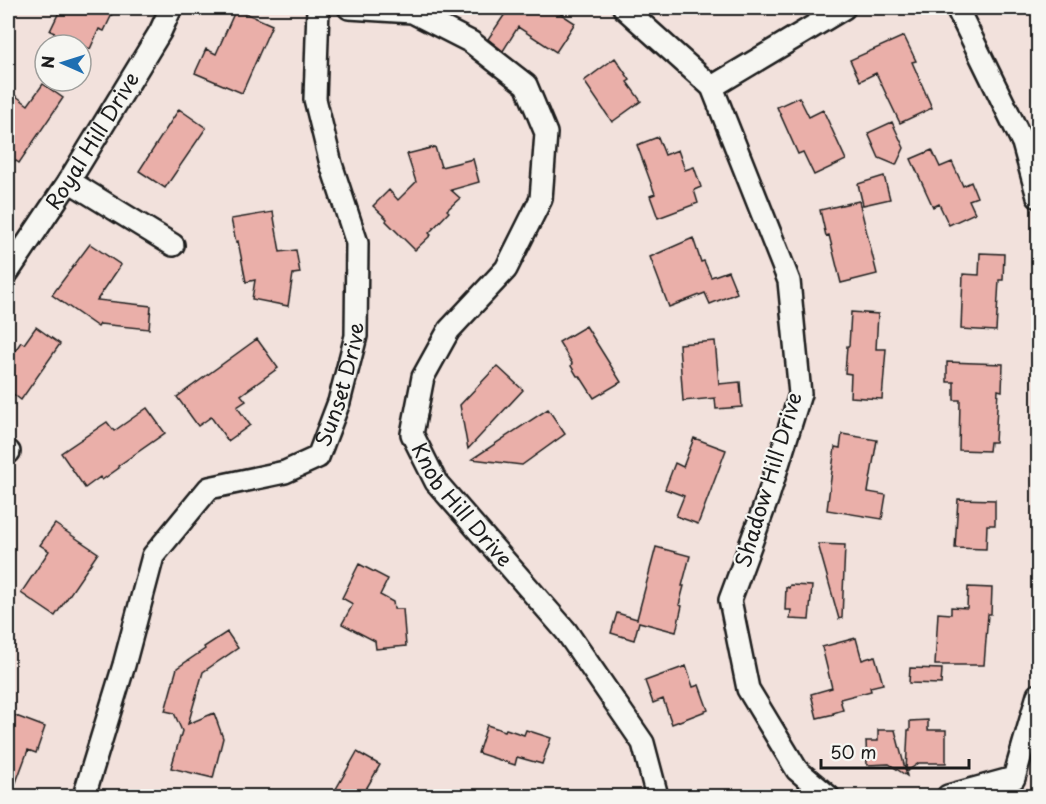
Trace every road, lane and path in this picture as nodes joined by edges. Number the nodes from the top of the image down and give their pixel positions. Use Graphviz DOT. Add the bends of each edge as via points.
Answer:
graph roads {
  1 [pos="171,8"];
  2 [pos="318,8"];
  3 [pos="349,8"];
  4 [pos="624,8"];
  5 [pos="844,8"];
  6 [pos="957,8"];
  7 [pos="712,87"];
  8 [pos="69,181"];
  9 [pos="1038,197"];
  10 [pos="173,245"];
  11 [pos="8,272"];
  12 [pos="1038,694"];
  13 [pos="84,796"];
  14 [pos="657,796"];
  15 [pos="828,796"];
  16 [pos="948,796"];
  1 -- 8 [label="street, Royal Hill Drive"];
  2 -- 13 [label="street, Sunset Drive" via="315,99 357,243 356,336 339,402 318,457 285,472 209,488 153,556"];
  3 -- 14 [label="street, Knob Hill Drive" via="412,12 471,42 526,85 546,133 541,199 506,269 449,330 423,377 412,434 436,482 566,631 643,743"];
  4 -- 7 [label="street, Shadow Hill Drive"];
  5 -- 7 [label="street"];
  6 -- 9 [label="street" via="1023,143"];
  7 -- 15 [label="street, Shadow Hill Drive" via="789,281 800,394 730,600 748,689 797,770"];
  8 -- 10 [label="street"];
  8 -- 11 [label="street, Royal Hill Drive"];
  12 -- 16 [label="street" via="1014,778"];
}
